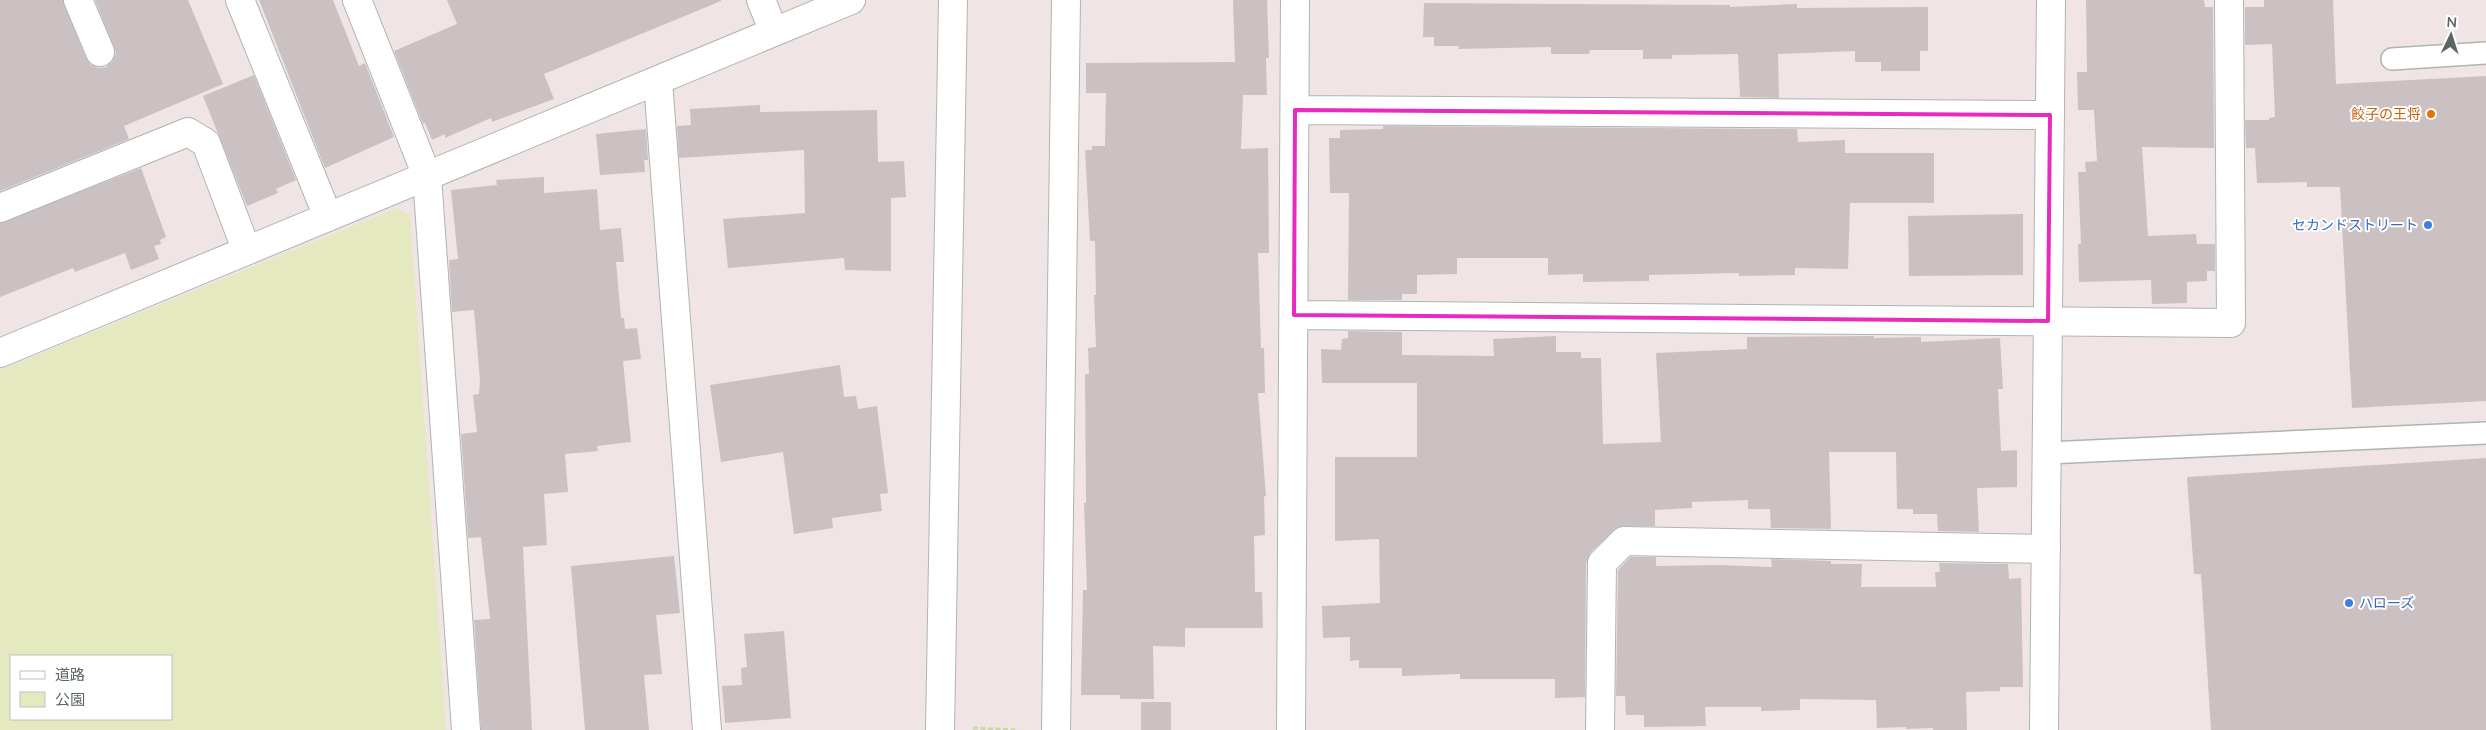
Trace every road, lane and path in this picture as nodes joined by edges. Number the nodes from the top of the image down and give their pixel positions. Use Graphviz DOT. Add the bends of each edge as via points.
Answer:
graph roads {
  1 [pos="78,0"];
  2 [pos="240,0"];
  3 [pos="357,0"];
  4 [pos="762,0"];
  5 [pos="851,0"];
  6 [pos="953,0"];
  7 [pos="1066,0"];
  8 [pos="1296,0"];
  9 [pos="2051,0"];
  10 [pos="2229,0"];
  11 [pos="774,32"];
  12 [pos="100,52"];
  13 [pos="2486,53"];
  14 [pos="2392,59"];
  15 [pos="658,81"];
  16 [pos="1295,110"];
  17 [pos="2050,115"];
  18 [pos="427,176"];
  19 [pos="0,208"];
  20 [pos="328,217"];
  21 [pos="246,249"];
  22 [pos="1294,315"];
  23 [pos="2048,321"];
  24 [pos="0,353"];
  25 [pos="2486,433"];
  26 [pos="2047,452"];
  27 [pos="2046,549"];
  28 [pos="940,729"];
  29 [pos="466,730"];
  30 [pos="706,730"];
  31 [pos="1018,730"];
  32 [pos="1056,730"];
  33 [pos="1291,730"];
  34 [pos="1600,730"];
  35 [pos="2044,730"];
  1 -- 12 [label="street"];
  2 -- 20 [label="street"];
  3 -- 18 [label="street"];
  4 -- 11 [label="street"];
  5 -- 11 [label="street"];
  6 -- 28 [label="street"];
  7 -- 32 [label="street"];
  8 -- 16 [label="street"];
  9 -- 17 [label="street"];
  10 -- 23 [label="street" via="2231,322"];
  11 -- 15 [label="street"];
  13 -- 14 [label="lane"];
  15 -- 18 [label="street"];
  15 -- 30 [label="street"];
  16 -- 17 [label="street"];
  16 -- 22 [label="street"];
  17 -- 23 [label="street"];
  18 -- 20 [label="street"];
  18 -- 29 [label="street"];
  19 -- 21 [label="street" via="188,132 206,143"];
  20 -- 21 [label="street"];
  21 -- 24 [label="street"];
  22 -- 23 [label="street"];
  22 -- 33 [label="street"];
  23 -- 26 [label="street"];
  25 -- 26 [label="lane"];
  26 -- 27 [label="street"];
  27 -- 34 [label="street" via="1624,541 1602,563"];
  27 -- 35 [label="street"];
  28 -- 31 [label="path"];
}
